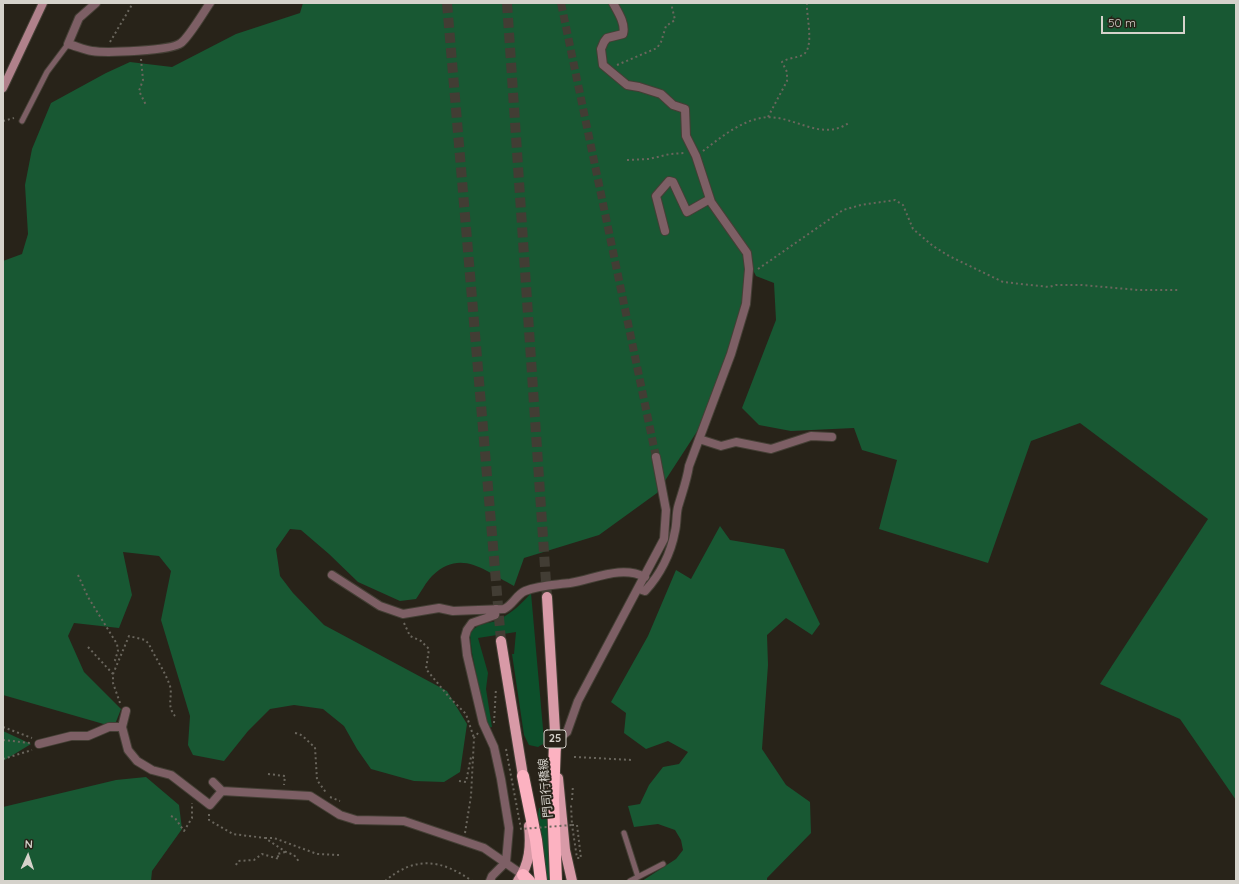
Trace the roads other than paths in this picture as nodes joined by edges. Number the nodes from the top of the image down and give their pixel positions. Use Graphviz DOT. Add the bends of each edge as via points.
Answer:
graph roads {
  1 [pos="43,3"];
  2 [pos="96,3"];
  3 [pos="210,3"];
  4 [pos="613,3"];
  5 [pos="68,44"];
  6 [pos="3,88"];
  7 [pos="22,122"];
  8 [pos="710,199"];
  9 [pos="665,232"];
  10 [pos="832,436"];
  11 [pos="699,439"];
  12 [pos="656,457"];
  13 [pos="332,575"];
  14 [pos="645,577"];
  15 [pos="639,589"];
  16 [pos="547,597"];
  17 [pos="496,609"];
  18 [pos="501,641"];
  19 [pos="126,713"];
  20 [pos="122,727"];
  21 [pos="555,742"];
  22 [pos="39,744"];
  23 [pos="523,776"];
  24 [pos="213,782"];
  25 [pos="222,791"];
  26 [pos="624,833"];
  27 [pos="506,862"];
  28 [pos="663,864"];
  29 [pos="638,877"];
  30 [pos="523,879"];
  31 [pos="490,881"];
  32 [pos="541,881"];
  33 [pos="556,881"];
  34 [pos="572,881"];
  35 [pos="630,881"];
  1 -- 6 [label="street"];
  2 -- 5 [label="street" via="79,18"];
  3 -- 5 [label="street" via="180,44 141,50 91,51"];
  4 -- 8 [label="street" via="624,31 620,36 607,38 600,49 603,65 627,85 661,94 673,105 685,109 686,136 696,156"];
  5 -- 7 [label="lane" via="47,72"];
  8 -- 9 [label="street" via="686,212 673,182 669,181 656,196"];
  8 -- 11 [label="street" via="747,253 749,269 744,311"];
  10 -- 11 [label="street" via="811,436 771,449 736,442 721,446"];
  11 -- 15 [label="street" via="689,466 670,549 652,583 645,591"];
  12 -- 14 [label="street" via="664,496 666,527 664,539"];
  13 -- 17 [label="street" via="380,606 403,614 439,608"];
  14 -- 15 [label="street"];
  14 -- 17 [label="street" via="636,572 617,572 538,586 522,592 508,607"];
  15 -- 21 [label="street" via="584,690 567,732"];
  16 -- 21 [label="main road, 門司行橋線 / 25"];
  17 -- 27 [label="street" via="495,615 472,623 465,637 484,725 494,747 509,828"];
  18 -- 23 [label="main road, 門司行橋線"];
  19 -- 20 [label="street"];
  20 -- 22 [label="street" via="109,727 92,735 71,736"];
  20 -- 25 [label="street" via="128,750 137,761 152,770 171,775 210,805"];
  21 -- 33 [label="highway" via="553,800"];
  21 -- 34 [label="main road, 門司行橋線 / 25" via="565,850"];
  23 -- 30 [label="main road, 門司行橋線" via="530,844"];
  23 -- 32 [label="highway"];
  24 -- 25 [label="street"];
  25 -- 27 [label="street" via="310,796 340,815 356,820 404,821 484,848"];
  26 -- 29 [label="lane"];
  27 -- 30 [label="street"];
  27 -- 31 [label="street"];
  28 -- 29 [label="lane"];
  29 -- 35 [label="lane"];
}
